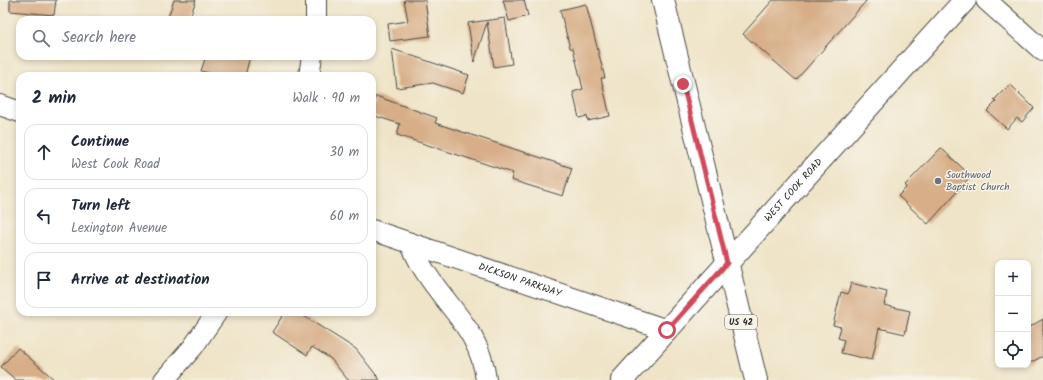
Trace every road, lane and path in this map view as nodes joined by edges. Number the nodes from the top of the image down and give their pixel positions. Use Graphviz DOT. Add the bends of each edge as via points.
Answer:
graph roads {
  1 [pos="316,0"];
  2 [pos="663,0"];
  3 [pos="965,0"];
  4 [pos="986,0"];
  5 [pos="316,16"];
  6 [pos="1043,52"];
  7 [pos="311,60"];
  8 [pos="310,72"];
  9 [pos="0,105"];
  10 [pos="16,111"];
  11 [pos="376,231"];
  12 [pos="410,243"];
  13 [pos="727,263"];
  14 [pos="214,316"];
  15 [pos="667,330"];
  16 [pos="164,380"];
  17 [pos="486,380"];
  18 [pos="622,380"];
  19 [pos="756,380"];
  1 -- 5 [label="street"];
  2 -- 13 [label="main road, US 42"];
  3 -- 13 [label="main road, WEST COOK ROAD"];
  4 -- 6 [label="street"];
  7 -- 8 [label="street"];
  9 -- 10 [label="street"];
  11 -- 12 [label="street, DICKSON PARKWAY"];
  12 -- 15 [label="street, DICKSON PARKWAY"];
  12 -- 17 [label="street" via="426,273 466,325 479,352"];
  13 -- 15 [label="main road, WEST COOK ROAD"];
  13 -- 19 [label="main road, US 42"];
  14 -- 16 [label="street" via="193,347"];
  15 -- 18 [label="main road, WEST COOK ROAD"];
}
